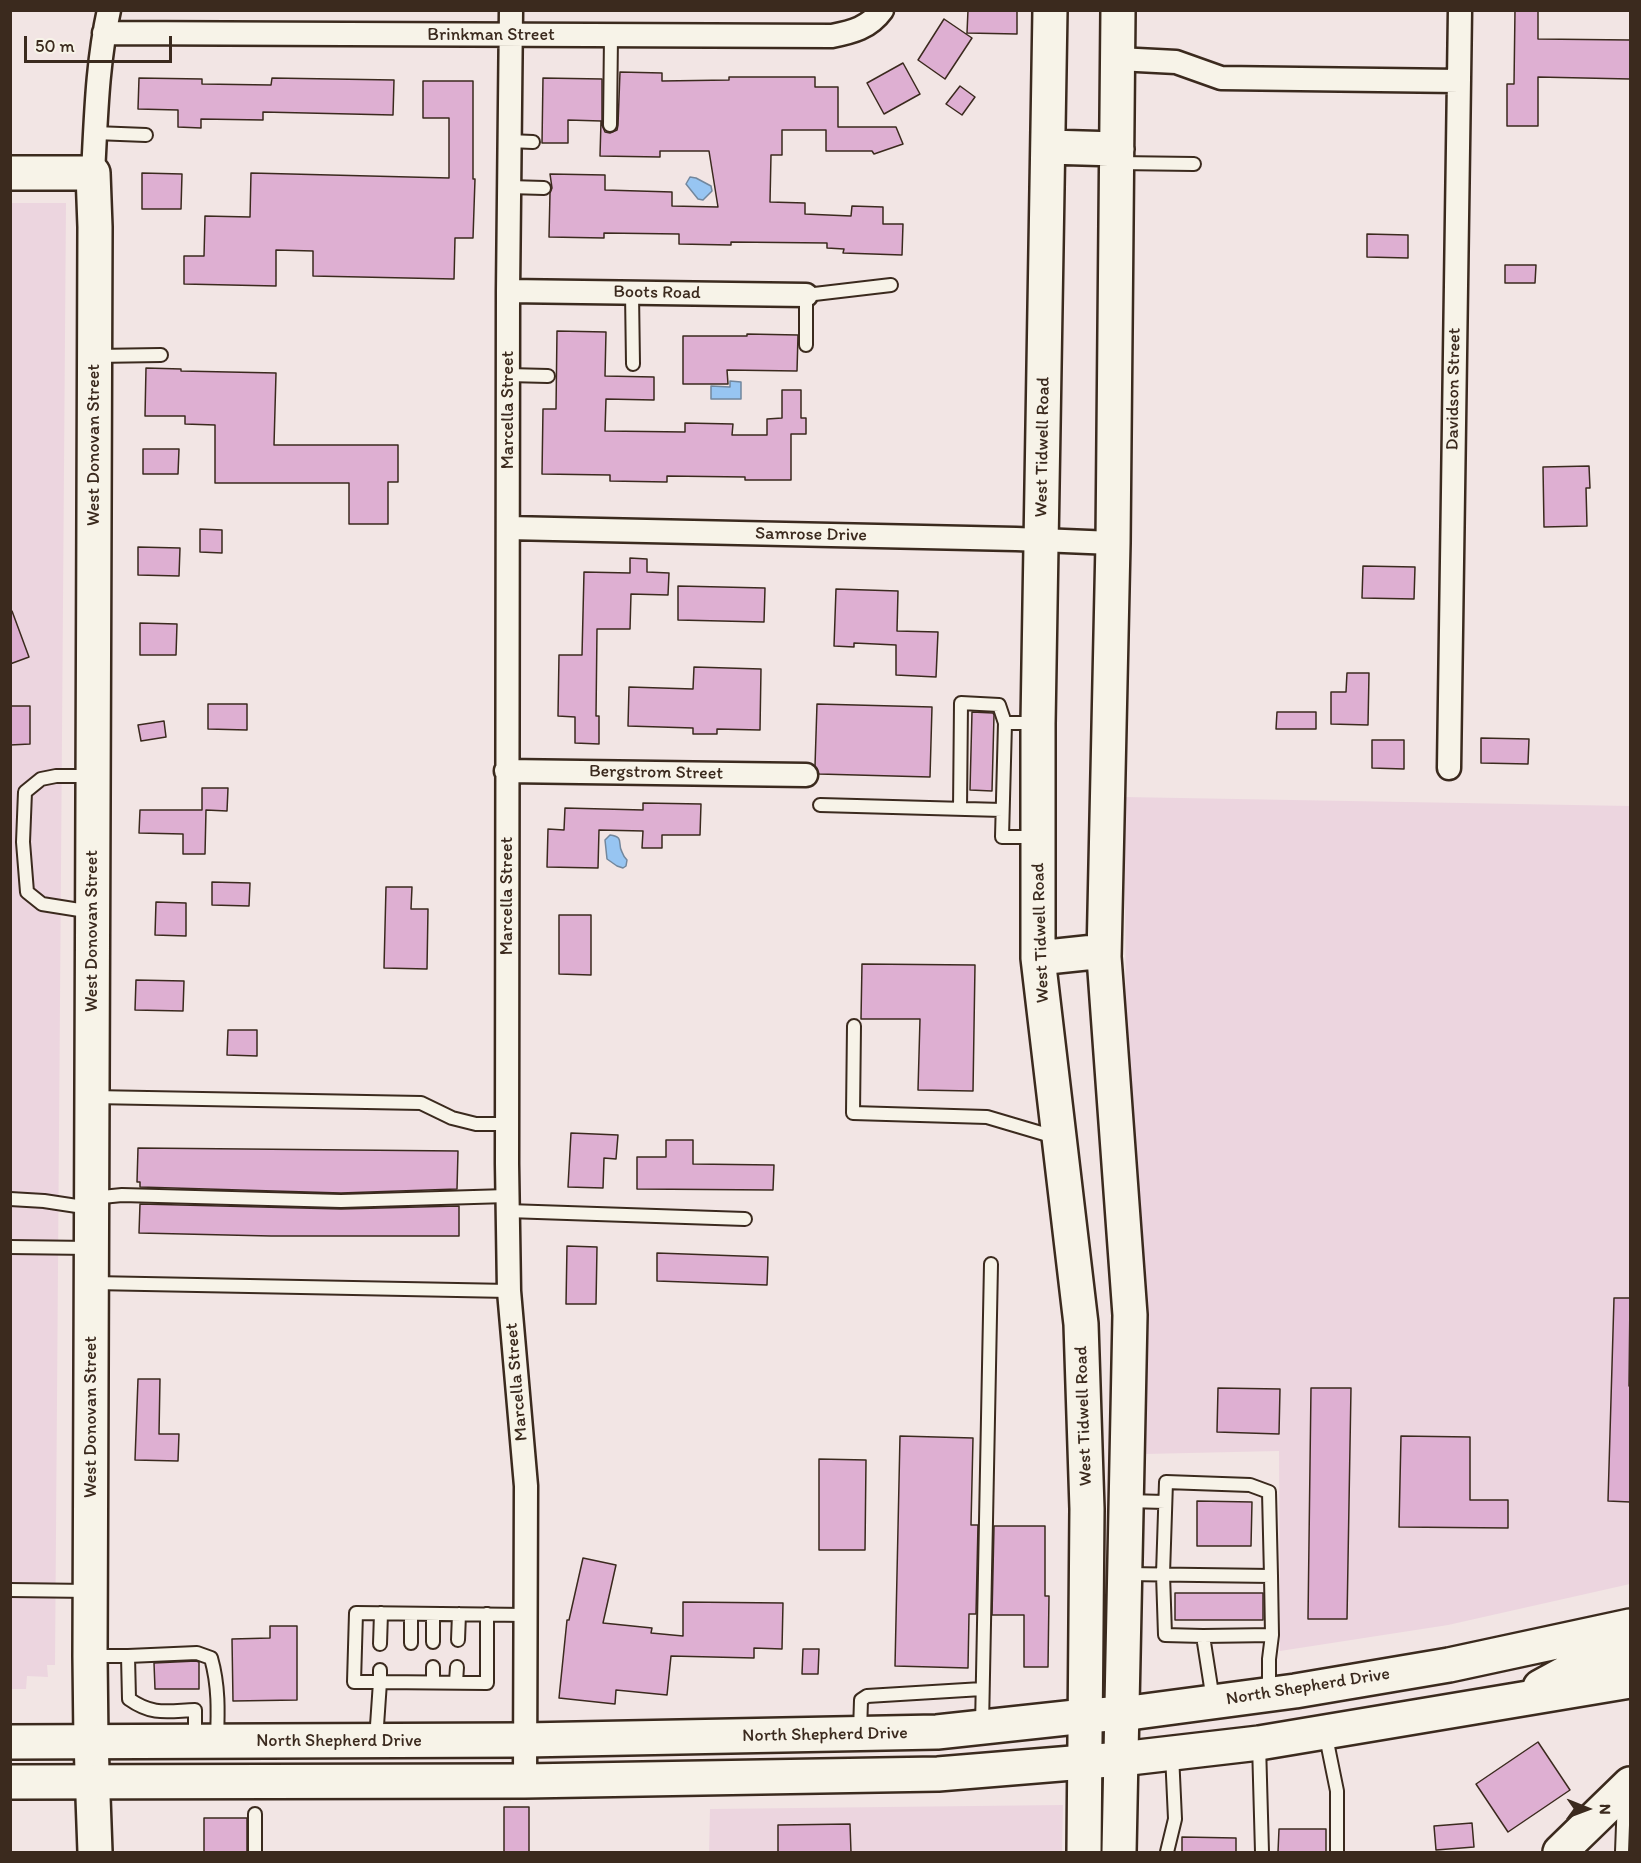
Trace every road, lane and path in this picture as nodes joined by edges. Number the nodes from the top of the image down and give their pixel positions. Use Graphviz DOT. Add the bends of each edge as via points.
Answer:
graph roads {
  1 [pos="109,10"];
  2 [pos="511,10"];
  3 [pos="1050,10"];
  4 [pos="1118,10"];
  5 [pos="1460,10"];
  6 [pos="878,15"];
  7 [pos="104,33"];
  8 [pos="511,36"];
  9 [pos="611,36"];
  10 [pos="1118,60"];
  11 [pos="1458,81"];
  12 [pos="610,125"];
  13 [pos="95,133"];
  14 [pos="146,135"];
  15 [pos="509,141"];
  16 [pos="534,142"];
  17 [pos="1048,147"];
  18 [pos="1117,156"];
  19 [pos="1194,164"];
  20 [pos="10,173"];
  21 [pos="93,173"];
  22 [pos="509,187"];
  23 [pos="544,188"];
  24 [pos="891,285"];
  25 [pos="508,291"];
  26 [pos="632,293"];
  27 [pos="806,295"];
  28 [pos="806,345"];
  29 [pos="161,355"];
  30 [pos="94,356"];
  31 [pos="633,364"];
  32 [pos="508,375"];
  33 [pos="548,376"];
  34 [pos="508,528"];
  35 [pos="1041,540"];
  36 [pos="1113,543"];
  37 [pos="1005,723"];
  38 [pos="1038,723"];
  39 [pos="1449,768"];
  40 [pos="506,771"];
  41 [pos="806,775"];
  42 [pos="93,776"];
  43 [pos="820,805"];
  44 [pos="960,809"];
  45 [pos="1002,810"];
  46 [pos="1038,837"];
  47 [pos="92,912"];
  48 [pos="1104,951"];
  49 [pos="1038,958"];
  50 [pos="854,1026"];
  51 [pos="92,1097"];
  52 [pos="507,1124"];
  53 [pos="1059,1138"];
  54 [pos="10,1199"];
  55 [pos="92,1203"];
  56 [pos="508,1204"];
  57 [pos="745,1219"];
  58 [pos="10,1247"];
  59 [pos="91,1248"];
  60 [pos="991,1264"];
  61 [pos="91,1283"];
  62 [pos="509,1291"];
  63 [pos="1130,1315"];
  64 [pos="1081,1324"];
  65 [pos="1126,1501"];
  66 [pos="1165,1502"];
  67 [pos="1124,1574"];
  68 [pos="1163,1574"];
  69 [pos="1271,1576"];
  70 [pos="10,1590"];
  71 [pos="90,1591"];
  72 [pos="381,1613"];
  73 [pos="411,1614"];
  74 [pos="433,1614"];
  75 [pos="459,1614"];
  76 [pos="487,1614"];
  77 [pos="526,1615"];
  78 [pos="1630,1626"];
  79 [pos="1272,1635"];
  80 [pos="1203,1636"];
  81 [pos="458,1641"];
  82 [pos="433,1642"];
  83 [pos="411,1643"];
  84 [pos="380,1644"];
  85 [pos="1630,1654"];
  86 [pos="90,1656"];
  87 [pos="128,1656"];
  88 [pos="433,1667"];
  89 [pos="457,1667"];
  90 [pos="411,1668"];
  91 [pos="380,1676"];
  92 [pos="1630,1681"];
  93 [pos="433,1682"];
  94 [pos="456,1682"];
  95 [pos="411,1683"];
  96 [pos="982,1689"];
  97 [pos="1269,1694"];
  98 [pos="1520,1698"];
  99 [pos="1213,1702"];
  100 [pos="1122,1714"];
  101 [pos="1085,1716"];
  102 [pos="154,1727"];
  103 [pos="981,1727"];
  104 [pos="1325,1732"];
  105 [pos="860,1734"];
  106 [pos="525,1740"];
  107 [pos="376,1741"];
  108 [pos="10,1742"];
  109 [pos="91,1742"];
  110 [pos="206,1742"];
  111 [pos="1259,1743"];
  112 [pos="1172,1753"];
  113 [pos="1121,1759"];
  114 [pos="1084,1761"];
  115 [pos="525,1781"];
  116 [pos="10,1782"];
  117 [pos="92,1782"];
  118 [pos="1627,1788"];
  119 [pos="255,1814"];
  120 [pos="95,1852"];
  121 [pos="255,1852"];
  122 [pos="1084,1852"];
  123 [pos="1119,1852"];
  124 [pos="1167,1852"];
  125 [pos="1262,1852"];
  126 [pos="1336,1852"];
  127 [pos="1560,1852"];
  128 [pos="1622,1852"];
  1 -- 7 [label="street, West Donovan Street"];
  2 -- 8 [label="street, Marcella Street"];
  3 -- 17 [label="main road, West Tidwell Road"];
  4 -- 10 [label="main road"];
  5 -- 11 [label="street, Davidson Street"];
  6 -- 9 [label="street, Brinkman Street" via="857,30 832,36"];
  7 -- 8 [label="street, Brinkman Street"];
  7 -- 13 [label="street, West Donovan Street"];
  8 -- 9 [label="street, Brinkman Street"];
  8 -- 15 [label="street, Marcella Street"];
  9 -- 12 [label="lane"];
  10 -- 11 [label="street" via="1176,62 1221,78"];
  10 -- 18 [label="main road"];
  11 -- 39 [label="street, Davidson Street"];
  13 -- 14 [label="lane"];
  13 -- 21 [label="street, West Donovan Street"];
  15 -- 16 [label="lane"];
  15 -- 22 [label="street, Marcella Street"];
  17 -- 18 [label="main road"];
  17 -- 35 [label="main road, West Tidwell Road"];
  18 -- 19 [label="lane"];
  18 -- 36 [label="main road"];
  20 -- 21 [label="main road"];
  21 -- 30 [label="main road, West Donovan Street"];
  22 -- 23 [label="lane"];
  22 -- 25 [label="street, Marcella Street"];
  24 -- 27 [label="lane"];
  25 -- 26 [label="street, Boots Road"];
  25 -- 32 [label="street, Marcella Street"];
  26 -- 27 [label="street, Boots Road"];
  26 -- 31 [label="lane"];
  27 -- 28 [label="lane"];
  29 -- 30 [label="lane"];
  30 -- 42 [label="main road, West Donovan Street"];
  32 -- 33 [label="lane"];
  32 -- 34 [label="street, Marcella Street"];
  34 -- 35 [label="street, Samrose Drive"];
  34 -- 40 [label="street, Marcella Street"];
  35 -- 36 [label="street, Samrose Drive"];
  35 -- 38 [label="main road, West Tidwell Road"];
  36 -- 48 [label="main road"];
  37 -- 38 [label="lane"];
  37 -- 44 [label="lane" via="999,705 961,703"];
  37 -- 45 [label="lane"];
  38 -- 46 [label="main road, West Tidwell Road"];
  40 -- 41 [label="street, Bergstrom Street"];
  40 -- 52 [label="street, Marcella Street"];
  42 -- 47 [label="main road, West Donovan Street"];
  42 -- 47 [label="lane" via="41,779 25,792 23,842 27,892 42,904"];
  43 -- 44 [label="lane"];
  44 -- 45 [label="lane"];
  45 -- 46 [label="lane" via="1002,837"];
  46 -- 49 [label="main road, West Tidwell Road"];
  47 -- 51 [label="main road, West Donovan Street"];
  48 -- 49 [label="main road"];
  48 -- 63 [label="main road"];
  49 -- 53 [label="main road, West Tidwell Road"];
  50 -- 53 [label="lane" via="853,1113 987,1117"];
  51 -- 52 [label="lane" via="421,1103 476,1124"];
  51 -- 55 [label="main road, West Donovan Street"];
  52 -- 56 [label="street, Marcella Street"];
  53 -- 64 [label="main road, West Tidwell Road"];
  54 -- 55 [label="lane"];
  55 -- 56 [label="lane" via="122,1195"];
  55 -- 59 [label="main road, West Donovan Street"];
  56 -- 57 [label="lane"];
  56 -- 62 [label="street, Marcella Street"];
  58 -- 59 [label="lane"];
  59 -- 61 [label="main road, West Donovan Street"];
  60 -- 96 [label="lane"];
  61 -- 62 [label="lane"];
  61 -- 71 [label="main road, West Donovan Street"];
  62 -- 77 [label="street, Marcella Street" via="526,1486"];
  63 -- 64 [label="main road"];
  63 -- 65 [label="main road"];
  64 -- 101 [label="main road, West Tidwell Road" via="1087,1509"];
  65 -- 66 [label="lane"];
  65 -- 67 [label="main road"];
  66 -- 68 [label="lane"];
  66 -- 69 [label="lane" via="1166,1482 1250,1485 1269,1492"];
  67 -- 68 [label="lane"];
  67 -- 100 [label="main road"];
  68 -- 69 [label="lane"];
  68 -- 80 [label="lane" via="1165,1635"];
  69 -- 79 [label="lane"];
  70 -- 71 [label="lane"];
  71 -- 86 [label="main road, West Donovan Street"];
  72 -- 73 [label="lane"];
  72 -- 84 [label="lane"];
  72 -- 91 [label="lane" via="356,1613 354,1682"];
  73 -- 74 [label="lane"];
  73 -- 83 [label="lane"];
  74 -- 75 [label="lane"];
  74 -- 82 [label="lane"];
  75 -- 76 [label="lane"];
  75 -- 81 [label="lane"];
  76 -- 77 [label="lane"];
  76 -- 94 [label="lane" via="487,1683"];
  77 -- 106 [label="street, Marcella Street"];
  78 -- 97 [label="main road, North Shepherd Drive" via="1449,1665"];
  79 -- 80 [label="lane"];
  79 -- 97 [label="lane"];
  80 -- 99 [label="lane"];
  85 -- 98 [label="main road" via="1582,1664"];
  86 -- 87 [label="lane"];
  86 -- 109 [label="main road, West Donovan Street"];
  87 -- 102 [label="lane" via="129,1699 140,1706"];
  87 -- 110 [label="lane" via="198,1653 211,1658 218,1698"];
  88 -- 93 [label="lane"];
  89 -- 94 [label="lane"];
  90 -- 95 [label="lane"];
  91 -- 95 [label="lane"];
  91 -- 107 [label="lane"];
  92 -- 98 [label="main road"];
  93 -- 94 [label="lane"];
  93 -- 95 [label="lane"];
  96 -- 103 [label="lane"];
  96 -- 105 [label="lane" via="867,1696 861,1700"];
  97 -- 99 [label="main road, North Shepherd Drive"];
  98 -- 104 [label="main road"];
  99 -- 100 [label="main road, North Shepherd Drive"];
  100 -- 101 [label="main road, North Shepherd Drive"];
  100 -- 113 [label="main road"];
  101 -- 103 [label="main road, North Shepherd Drive"];
  101 -- 114 [label="main road, West Tidwell Road"];
  102 -- 109 [label="main road, North Shepherd Drive"];
  102 -- 110 [label="main road, North Shepherd Drive"];
  103 -- 105 [label="main road, North Shepherd Drive"];
  104 -- 111 [label="main road"];
  104 -- 126 [label="lane" via="1337,1791"];
  105 -- 106 [label="main road, North Shepherd Drive"];
  106 -- 107 [label="main road, North Shepherd Drive"];
  106 -- 115 [label="street, Marcella Street"];
  107 -- 110 [label="main road, North Shepherd Drive"];
  108 -- 109 [label="main road, North Shepherd Drive"];
  109 -- 117 [label="main road, West Donovan Street"];
  111 -- 112 [label="main road"];
  111 -- 125 [label="lane"];
  112 -- 113 [label="main road"];
  112 -- 124 [label="lane" via="1175,1819"];
  113 -- 114 [label="main road"];
  113 -- 123 [label="main road"];
  114 -- 115 [label="main road" via="938,1774"];
  114 -- 122 [label="main road, West Tidwell Road"];
  115 -- 117 [label="main road"];
  116 -- 117 [label="main road"];
  117 -- 120 [label="main road, West Donovan Street"];
  118 -- 127 [label="main road"];
  118 -- 128 [label="lane"];
  119 -- 121 [label="lane"];
}
